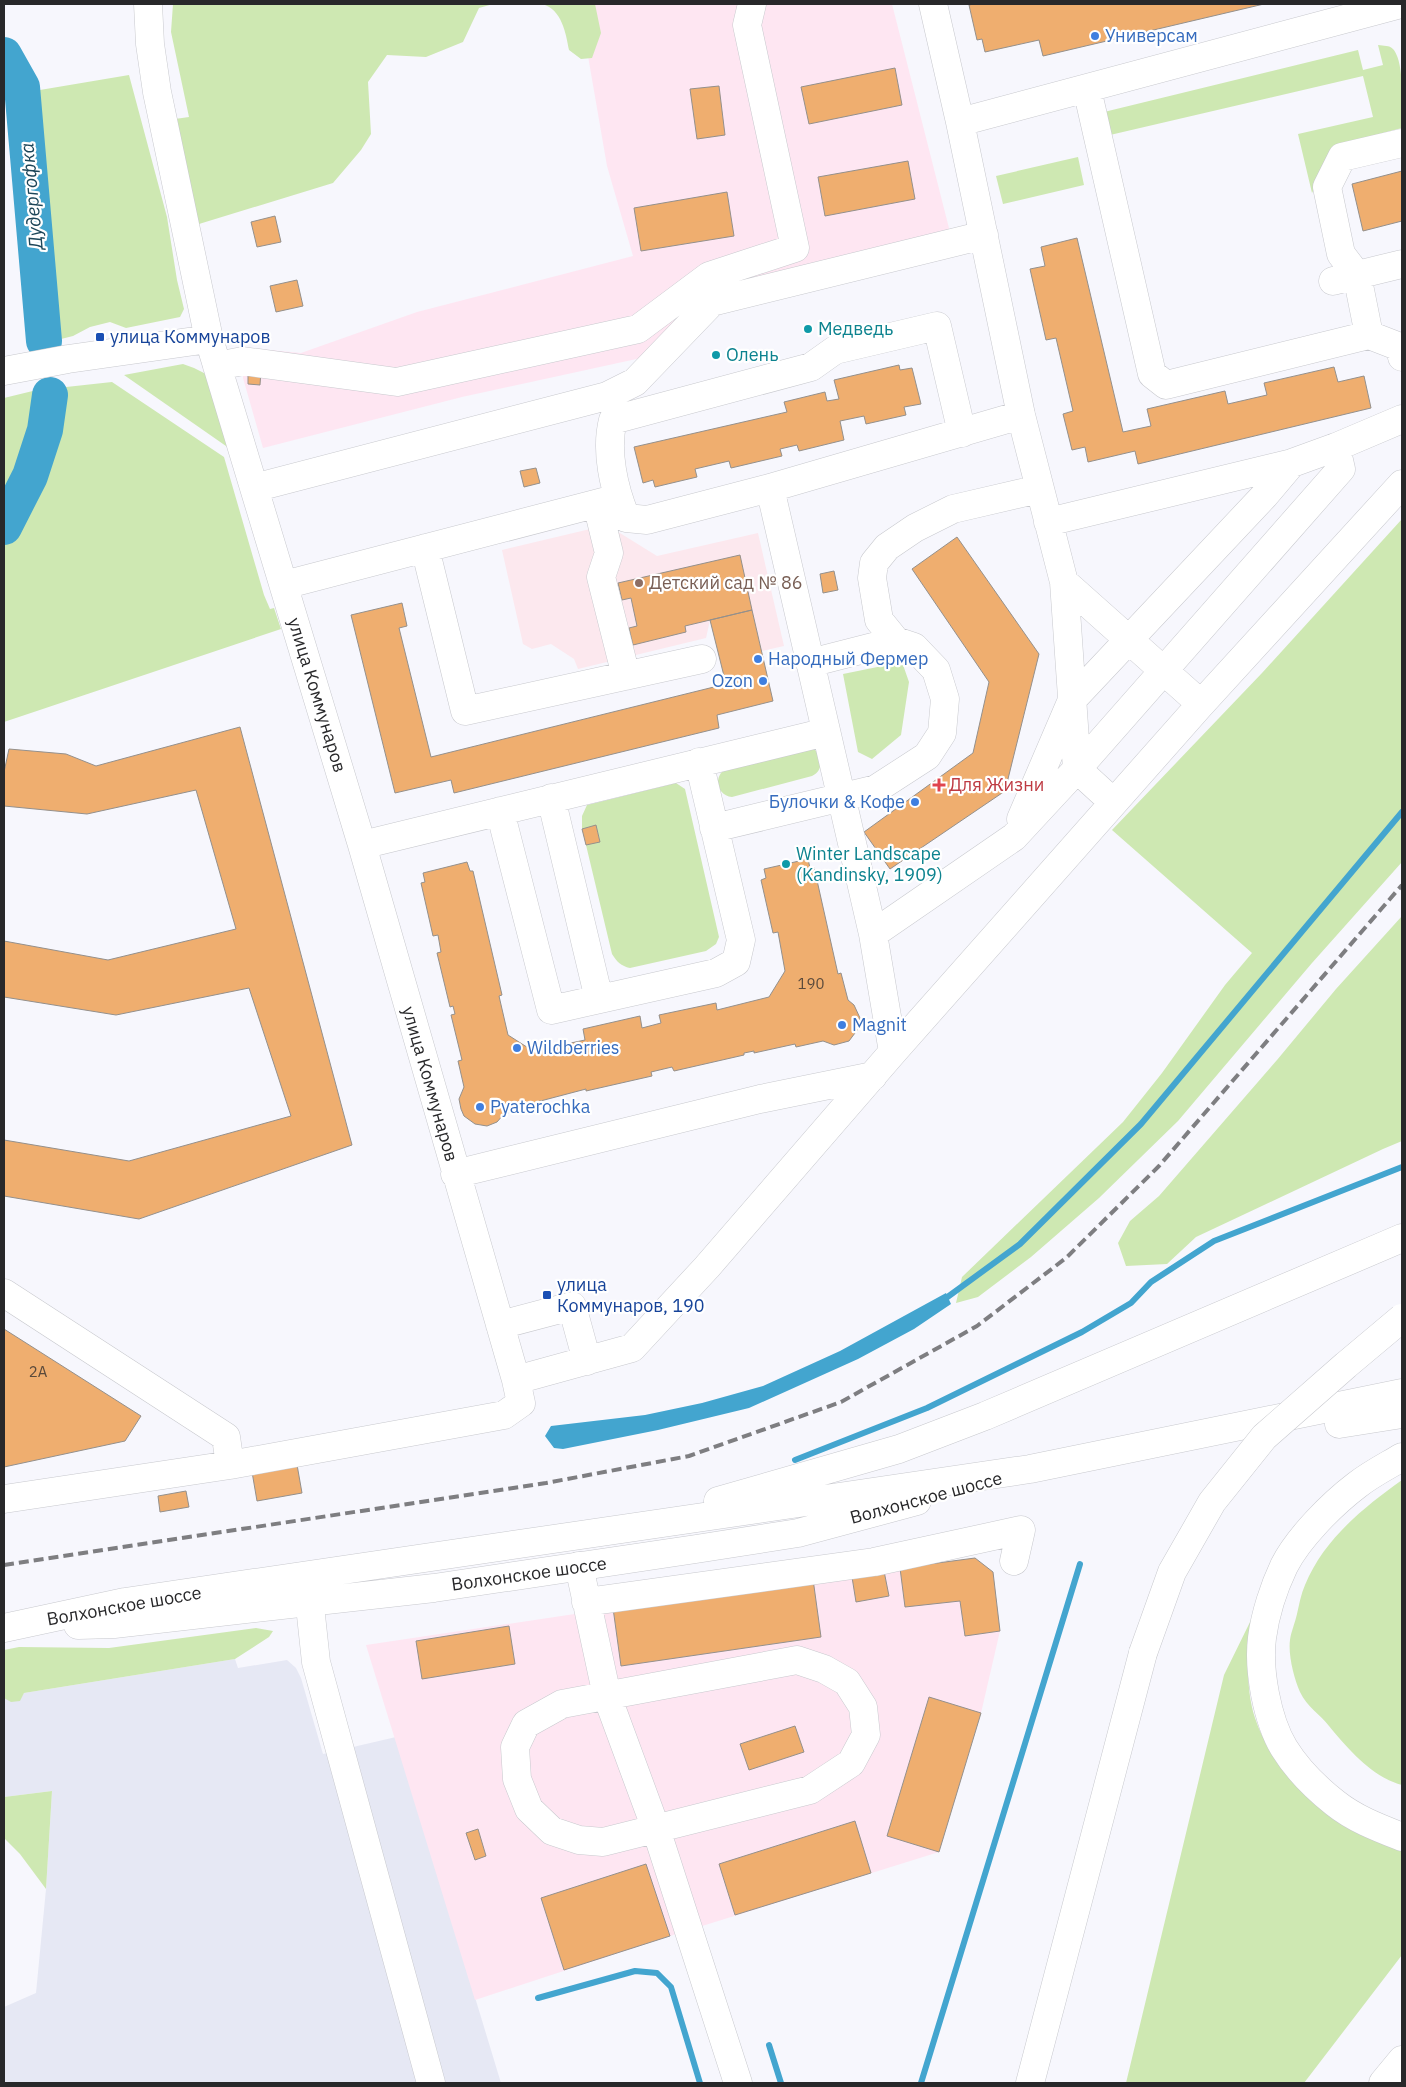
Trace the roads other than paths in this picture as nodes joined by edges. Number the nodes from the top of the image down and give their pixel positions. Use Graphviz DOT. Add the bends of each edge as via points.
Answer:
graph roads {
  1 [pos="148,4"];
  2 [pos="752,4"];
  3 [pos="933,4"];
  4 [pos="1401,4"];
  5 [pos="1402,9"];
  6 [pos="1321,13"];
  7 [pos="1087,89"];
  8 [pos="960,122"];
  9 [pos="1402,143"];
  10 [pos="984,235"];
  11 [pos="1402,264"];
  12 [pos="1345,278"];
  13 [pos="1370,335"];
  14 [pos="209,339"];
  15 [pos="1402,357"];
  16 [pos="217,366"];
  17 [pos="4,371"];
  18 [pos="610,408"];
  19 [pos="1021,415"];
  20 [pos="1402,419"];
  21 [pos="962,433"];
  22 [pos="1336,447"];
  23 [pos="1292,463"];
  24 [pos="1402,484"];
  25 [pos="254,488"];
  26 [pos="770,488"];
  27 [pos="1039,489"];
  28 [pos="608,501"];
  29 [pos="1048,522"];
  30 [pos="425,548"];
  31 [pos="1064,582"];
  32 [pos="284,585"];
  33 [pos="1129,640"];
  34 [pos="896,641"];
  35 [pos="702,659"];
  36 [pos="810,663"];
  37 [pos="1164,670"];
  38 [pos="626,676"];
  39 [pos="1072,700"];
  40 [pos="1201,704"];
  41 [pos="826,732"];
  42 [pos="699,762"];
  43 [pos="1076,769"];
  44 [pos="841,797"];
  45 [pos="551,798"];
  46 [pos="1114,802"];
  47 [pos="500,811"];
  48 [pos="714,828"];
  49 [pos="1014,837"];
  50 [pos="362,845"];
  51 [pos="873,934"];
  52 [pos="599,999"];
  53 [pos="893,1052"];
  54 [pos="872,1076"];
  55 [pos="445,1158"];
  56 [pos="1402,1238"];
  57 [pos="4,1294"];
  58 [pos="1402,1318"];
  59 [pos="500,1326"];
  60 [pos="587,1361"];
  61 [pos="516,1380"];
  62 [pos="1402,1393"];
  63 [pos="1402,1414"];
  64 [pos="1402,1457"];
  65 [pos="1073,1461"];
  66 [pos="230,1465"];
  67 [pos="1030,1470"];
  68 [pos="4,1499"];
  69 [pos="578,1537"];
  70 [pos="1014,1561"];
  71 [pos="580,1566"];
  72 [pos="307,1576"];
  73 [pos="310,1602"];
  74 [pos="586,1602"];
  75 [pos="12,1627"];
  76 [pos="608,1696"];
  77 [pos="656,1829"];
  78 [pos="1402,1837"];
  79 [pos="1402,2060"];
  80 [pos="431,2083"];
  81 [pos="738,2083"];
  82 [pos="1030,2083"];
  83 [pos="1383,2083"];
  1 -- 14 [label="main road, улица Коммунаров" via="157,92"];
  2 -- 16 [label="main road" via="747,25 796,248 709,276 638,329 396,382 243,361"];
  3 -- 8 [label="main road"];
  4 -- 5 [label="main road"];
  4 -- 6 [label="main road"];
  6 -- 7 [label="main road"];
  7 -- 8 [label="main road"];
  7 -- 13 [label="main road" via="1152,374 1166,384"];
  8 -- 10 [label="main road"];
  9 -- 12 [label="main road" via="1342,157 1327,187"];
  10 -- 18 [label="main road" via="712,302"];
  10 -- 19 [label="main road"];
  11 -- 12 [label="main road"];
  12 -- 13 [label="main road"];
  13 -- 15 [label="main road" via="1400,347"];
  14 -- 16 [label="main road, улица Коммунаров"];
  14 -- 17 [label="main road"];
  16 -- 25 [label="main road, улица Коммунаров"];
  18 -- 21 [label="main road" via="811,367 835,350 937,326"];
  18 -- 25 [label="main road"];
  18 -- 28 [label="main road"];
  19 -- 21 [label="main road"];
  19 -- 27 [label="main road"];
  20 -- 22 [label="main road"];
  21 -- 26 [label="main road"];
  22 -- 23 [label="main road"];
  22 -- 37 [label="main road" via="1341,469"];
  23 -- 29 [label="main road"];
  23 -- 33 [label="main road"];
  24 -- 40 [label="main road"];
  25 -- 32 [label="main road, улица Коммунаров"];
  26 -- 28 [label="main road" via="647,520 626,518"];
  26 -- 36 [label="main road"];
  27 -- 29 [label="main road"];
  27 -- 34 [label="main road" via="953,509 914,528 887,547 874,563 872,578 879,620"];
  28 -- 30 [label="main road"];
  28 -- 38 [label="main road" via="609,553 601,577"];
  29 -- 31 [label="main road"];
  30 -- 32 [label="main road"];
  30 -- 38 [label="main road" via="465,711"];
  31 -- 33 [label="main road"];
  31 -- 39 [label="main road"];
  32 -- 50 [label="main road, улица Коммунаров"];
  33 -- 37 [label="main road"];
  33 -- 39 [label="main road"];
  34 -- 36 [label="main road"];
  34 -- 44 [label="main road" via="914,647 936,670 945,700 942,732 927,756 876,789"];
  35 -- 38 [label="main road"];
  36 -- 41 [label="main road"];
  37 -- 40 [label="main road"];
  37 -- 43 [label="main road"];
  39 -- 43 [label="main road"];
  39 -- 49 [label="main road"];
  40 -- 46 [label="main road"];
  41 -- 42 [label="main road"];
  41 -- 44 [label="main road"];
  42 -- 45 [label="main road"];
  42 -- 48 [label="main road"];
  43 -- 46 [label="main road"];
  43 -- 49 [label="main road"];
  44 -- 48 [label="main road"];
  44 -- 51 [label="main road"];
  45 -- 47 [label="main road"];
  45 -- 52 [label="main road"];
  46 -- 53 [label="main road"];
  47 -- 50 [label="main road"];
  47 -- 52 [label="main road" via="551,1010"];
  48 -- 52 [label="main road" via="741,940 736,962 716,973"];
  49 -- 51 [label="main road"];
  50 -- 55 [label="main road, улица Коммунаров"];
  51 -- 53 [label="main road"];
  53 -- 54 [label="main road"];
  54 -- 55 [label="main road"];
  54 -- 60 [label="main road" via="707,1267 632,1348"];
  55 -- 59 [label="main road, улица Коммунаров"];
  56 -- 69 [label="main road" via="985,1416 900,1449"];
  57 -- 66 [label="main road" via="226,1437"];
  58 -- 82 [label="main road, bridge" via="1264,1437 1212,1502 1172,1572 1142,1653"];
  59 -- 60 [label="main road" via="572,1306"];
  59 -- 61 [label="main road, улица Коммунаров"];
  60 -- 61 [label="main road"];
  61 -- 66 [label="main road, улица Коммунаров" via="520,1403 504,1415"];
  62 -- 65 [label="main road, Волхонское шоссе"];
  63 -- 65 [label="main road, Волхонское шоссе"];
  64 -- 78 [label="main road" via="1357,1484 1310,1528 1284,1566 1262,1638 1262,1674 1269,1712 1283,1747 1307,1778 1336,1804 1370,1825"];
  65 -- 67 [label="main road, Волхонское шоссе"];
  66 -- 68 [label="main road"];
  67 -- 69 [label="main road, Волхонское шоссе"];
  67 -- 71 [label="main road, Волхонское шоссе" via="798,1533"];
  69 -- 71 [label="main road" via="582,1551"];
  69 -- 72 [label="main road, Волхонское шоссе"];
  70 -- 74 [label="main road" via="1021,1530 874,1562"];
  71 -- 73 [label="main road, Волхонское шоссе" via="434,1588"];
  71 -- 74 [label="main road"];
  72 -- 73 [label="main road"];
  72 -- 75 [label="main road, Волхонское шоссе" via="125,1602"];
  73 -- 75 [label="main road, Волхонское шоссе" via="114,1624"];
  73 -- 80 [label="main road" via="316,1662"];
  74 -- 76 [label="main road"];
  76 -- 77 [label="main road"];
  76 -- 77 [label="main road" via="562,1704 526,1724 515,1747 517,1779 529,1809 552,1831 580,1840 603,1842"];
  76 -- 77 [label="main road" via="797,1660 824,1669 847,1682 863,1707 866,1735 851,1764 810,1790"];
  77 -- 81 [label="main road"];
  79 -- 83 [label="main road"];
}
